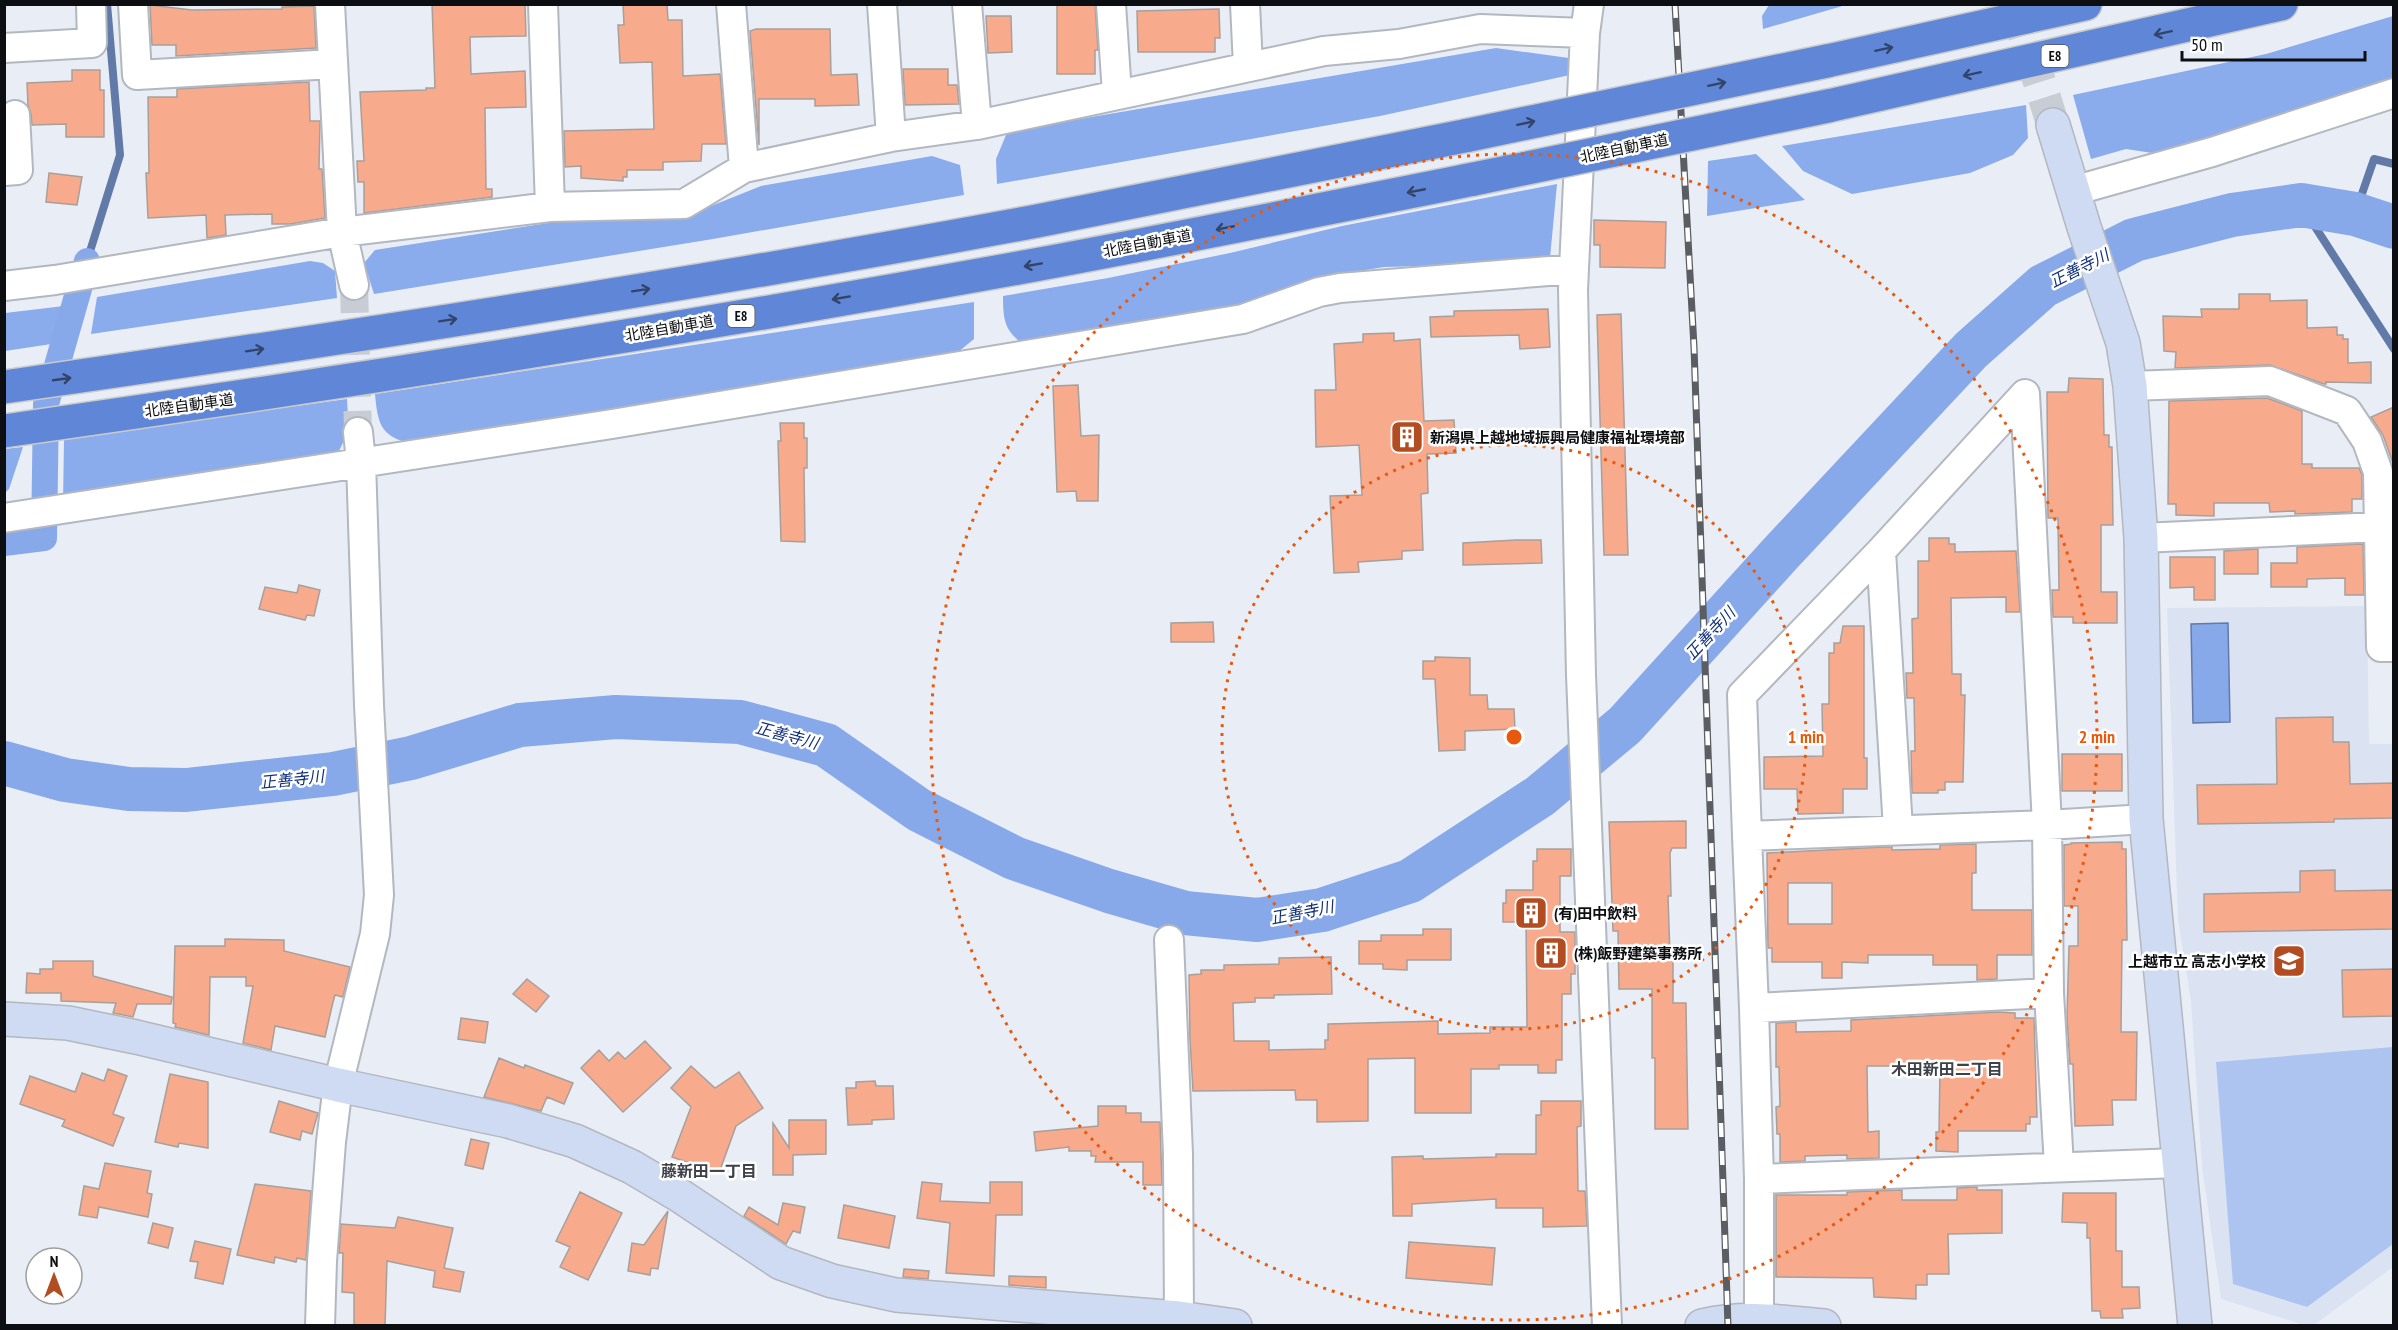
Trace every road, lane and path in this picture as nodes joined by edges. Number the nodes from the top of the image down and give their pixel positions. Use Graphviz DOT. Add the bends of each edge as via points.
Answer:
graph roads {
  1 [pos="91,4"];
  2 [pos="133,4"];
  3 [pos="330,4"];
  4 [pos="543,4"];
  5 [pos="731,4"];
  6 [pos="882,4"];
  7 [pos="967,4"];
  8 [pos="1111,4"];
  9 [pos="1245,4"];
  10 [pos="1589,4"];
  11 [pos="2085,4"];
  12 [pos="2281,4"];
  13 [pos="1586,33"];
  14 [pos="4,48"];
  15 [pos="333,64"];
  16 [pos="1248,66"];
  17 [pos="2394,93"];
  18 [pos="1117,94"];
  19 [pos="15,115"];
  20 [pos="977,125"];
  21 [pos="2053,125"];
  22 [pos="891,137"];
  23 [pos="744,168"];
  24 [pos="4,171"];
  25 [pos="2073,191"];
  26 [pos="550,207"];
  27 [pos="342,232"];
  28 [pos="1574,268"];
  29 [pos="354,285"];
  30 [pos="4,286"];
  31 [pos="2130,386"];
  32 [pos="4,387"];
  33 [pos="4,431"];
  34 [pos="358,432"];
  35 [pos="361,462"];
  36 [pos="4,518"];
  37 [pos="2378,527"];
  38 [pos="2141,538"];
  39 [pos="1881,551"];
  40 [pos="2394,647"];
  41 [pos="2146,819"];
  42 [pos="2047,825"];
  43 [pos="1899,830"];
  44 [pos="1748,836"];
  45 [pos="1169,940"];
  46 [pos="2049,993"];
  47 [pos="1754,1008"];
  48 [pos="4,1019"];
  49 [pos="338,1085"];
  50 [pos="2178,1162"];
  51 [pos="2059,1166"];
  52 [pos="1759,1179"];
  53 [pos="1179,1317"];
  54 [pos="1760,1320"];
  55 [pos="320,1326"];
  56 [pos="1235,1326"];
  57 [pos="1607,1326"];
  58 [pos="1702,1326"];
  59 [pos="1824,1326"];
  60 [pos="2195,1326"];
  1 -- 14 [label="street" via="92,43"];
  2 -- 15 [label="street" via="136,75"];
  3 -- 15 [label="street"];
  4 -- 26 [label="street"];
  5 -- 23 [label="street"];
  6 -- 22 [label="street"];
  7 -- 20 [label="street"];
  8 -- 18 [label="street"];
  9 -- 16 [label="street"];
  10 -- 13 [label="street"];
  32 -- 11 [label="highway, one-way, bridge" via="655,288 1036,221 1827,61"];
  12 -- 33 [label="highway, 北陸自動車道 / E8, one-way, bridge" via="1828,106 1040,264 664,329"];
  13 -- 16 [label="street" via="1480,29"];
  13 -- 28 [label="street"];
  15 -- 27 [label="street"];
  16 -- 18 [label="street"];
  17 -- 25 [label="street" via="2212,152"];
  18 -- 20 [label="street"];
  19 -- 24 [label="street" via="18,170"];
  20 -- 22 [label="street"];
  21 -- 25 [label="street"];
  22 -- 23 [label="street"];
  23 -- 26 [label="street" via="684,204"];
  25 -- 31 [label="street" via="2123,343"];
  26 -- 27 [label="street"];
  27 -- 29 [label="street"];
  27 -- 30 [label="street"];
  28 -- 35 [label="street" via="1340,288 1243,320"];
  28 -- 57 [label="street" via="1581,675"];
  31 -- 37 [label="street" via="2270,381 2347,411 2367,441 2378,472"];
  31 -- 38 [label="street"];
  34 -- 35 [label="street"];
  35 -- 36 [label="street"];
  35 -- 49 [label="street" via="379,895 375,934"];
  37 -- 38 [label="street"];
  37 -- 40 [label="street" via="2381,646"];
  38 -- 41 [label="street"];
  39 -- 42 [label="street" via="2025,394"];
  39 -- 43 [label="street"];
  39 -- 44 [label="street" via="1742,695"];
  41 -- 42 [label="street"];
  41 -- 50 [label="street"];
  42 -- 43 [label="street"];
  42 -- 46 [label="street"];
  43 -- 44 [label="street"];
  44 -- 47 [label="street"];
  45 -- 53 [label="street" via="1178,1154"];
  46 -- 47 [label="street"];
  46 -- 51 [label="street"];
  47 -- 52 [label="street"];
  48 -- 49 [label="street" via="68,1023"];
  49 -- 53 [label="street" via="508,1121 575,1141 632,1167 781,1263 832,1281 896,1295"];
  49 -- 55 [label="street"];
  50 -- 51 [label="street"];
  50 -- 60 [label="street"];
  51 -- 52 [label="street"];
  52 -- 54 [label="street"];
  53 -- 56 [label="street"];
  54 -- 58 [label="street" via="1728,1320"];
  54 -- 59 [label="street"];
}
